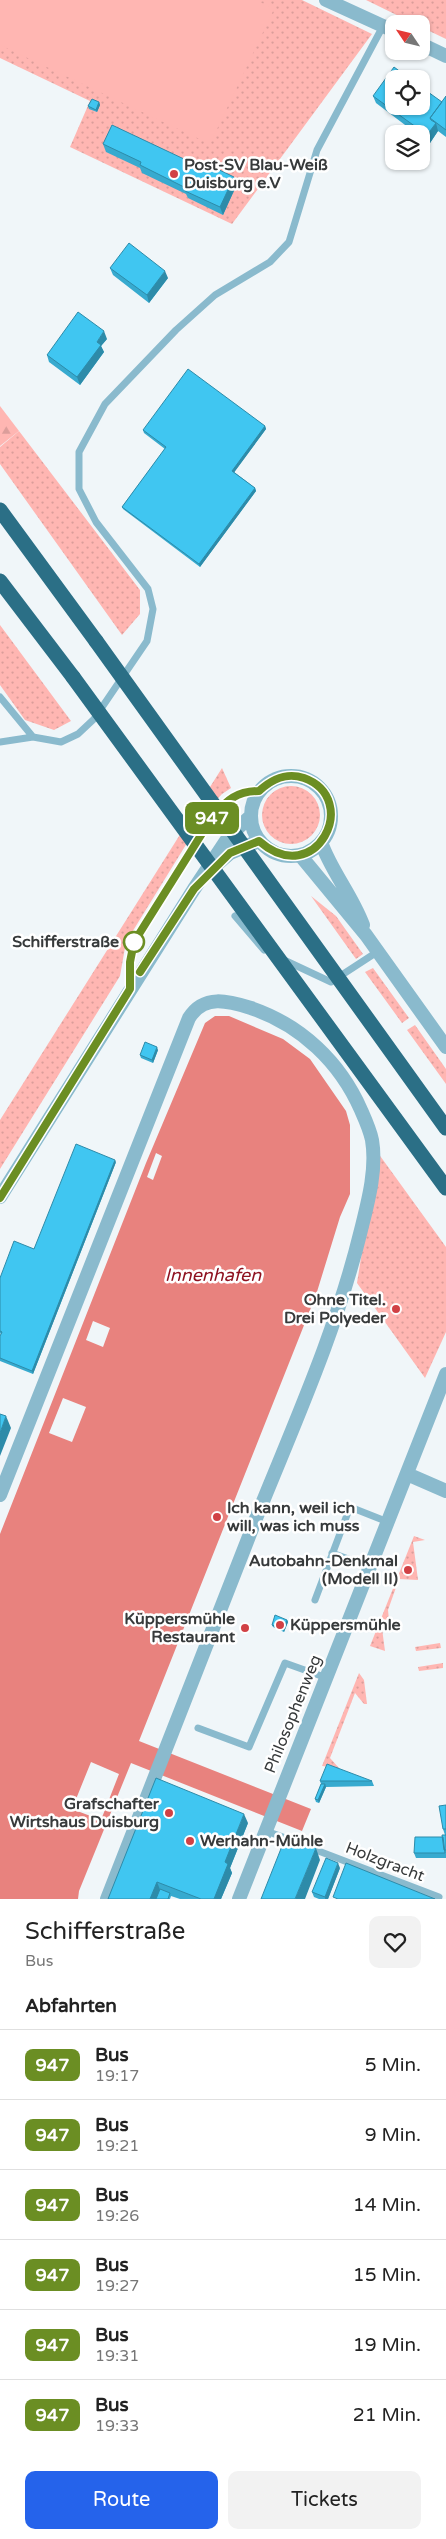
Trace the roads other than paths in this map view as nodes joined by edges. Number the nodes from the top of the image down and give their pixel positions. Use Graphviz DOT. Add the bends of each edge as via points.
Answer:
graph roads {
  1 [pos="326,0"];
  2 [pos="385,27"];
  3 [pos="385,36"];
  4 [pos="430,48"];
  5 [pos="446,56"];
  6 [pos="0,510"];
  7 [pos="0,581"];
  8 [pos="0,697"];
  9 [pos="33,737"];
  10 [pos="0,742"];
  11 [pos="259,791"];
  12 [pos="251,816"];
  13 [pos="259,841"];
  14 [pos="322,842"];
  15 [pos="300,855"];
  16 [pos="194,889"];
  17 [pos="235,916"];
  18 [pos="366,935"];
  19 [pos="377,952"];
  20 [pos="130,989"];
  21 [pos="446,1047"];
  22 [pos="446,1128"];
  23 [pos="446,1188"];
  24 [pos="0,1198"];
  25 [pos="446,1374"];
  26 [pos="407,1474"];
  27 [pos="446,1491"];
  28 [pos="0,1495"];
  29 [pos="388,1522"];
  30 [pos="332,1553"];
  31 [pos="370,1567"];
  32 [pos="315,1600"];
  33 [pos="327,1678"];
  34 [pos="198,1728"];
  35 [pos="267,1827"];
  36 [pos="439,1897"];
  37 [pos="107,1899"];
  38 [pos="239,1899"];
  1 -- 2 [label="street"];
  3 -- 9 [label="lane" via="317,150 289,242 270,262 215,295 176,330 105,404 79,452 80,489 96,522 148,589 153,609 147,641 94,719 78,734 61,742"];
  4 -- 5 [label="street"];
  6 -- 22 [label="highway, bridge"];
  7 -- 23 [label="highway, bridge"];
  8 -- 9 [label="lane"];
  9 -- 10 [label="lane"];
  11 -- 12 [label="street"];
  11 -- 14 [label="street" via="281,777 297,776 312,781 323,791 330,805 329,830"];
  11 -- 20 [label="lane" via="236,794 213,816 134,942"];
  12 -- 13 [label="street"];
  12 -- 16 [label="street" via="230,835"];
  13 -- 15 [label="street" via="284,856"];
  13 -- 16 [label="street" via="230,853"];
  14 -- 15 [label="street"];
  14 -- 18 [label="street" via="327,859 345,888"];
  15 -- 18 [label="street"];
  16 -- 20 [label="street"];
  17 -- 19 [label="lane" via="264,951 331,982"];
  18 -- 19 [label="street"];
  19 -- 21 [label="street"];
  20 -- 24 [label="street"];
  25 -- 26 [label="street, Philosophenweg"];
  26 -- 27 [label="street"];
  26 -- 29 [label="street, Philosophenweg"];
  28 -- 37 [label="street" via="189,1018 207,1002 229,1002 266,1013 289,1025 320,1049 338,1069 354,1095 372,1139 368,1202 338,1313"];
  29 -- 30 [label="lane" via="350,1507"];
  29 -- 31 [label="street, Philosophenweg"];
  30 -- 31 [label="lane"];
  30 -- 32 [label="lane"];
  31 -- 33 [label="street, Philosophenweg"];
  33 -- 34 [label="lane" via="285,1663 249,1747"];
  33 -- 35 [label="street, Philosophenweg"];
  35 -- 36 [label="lane, Holzgracht" via="336,1861"];
  35 -- 38 [label="street, Philosophenweg"];
}
